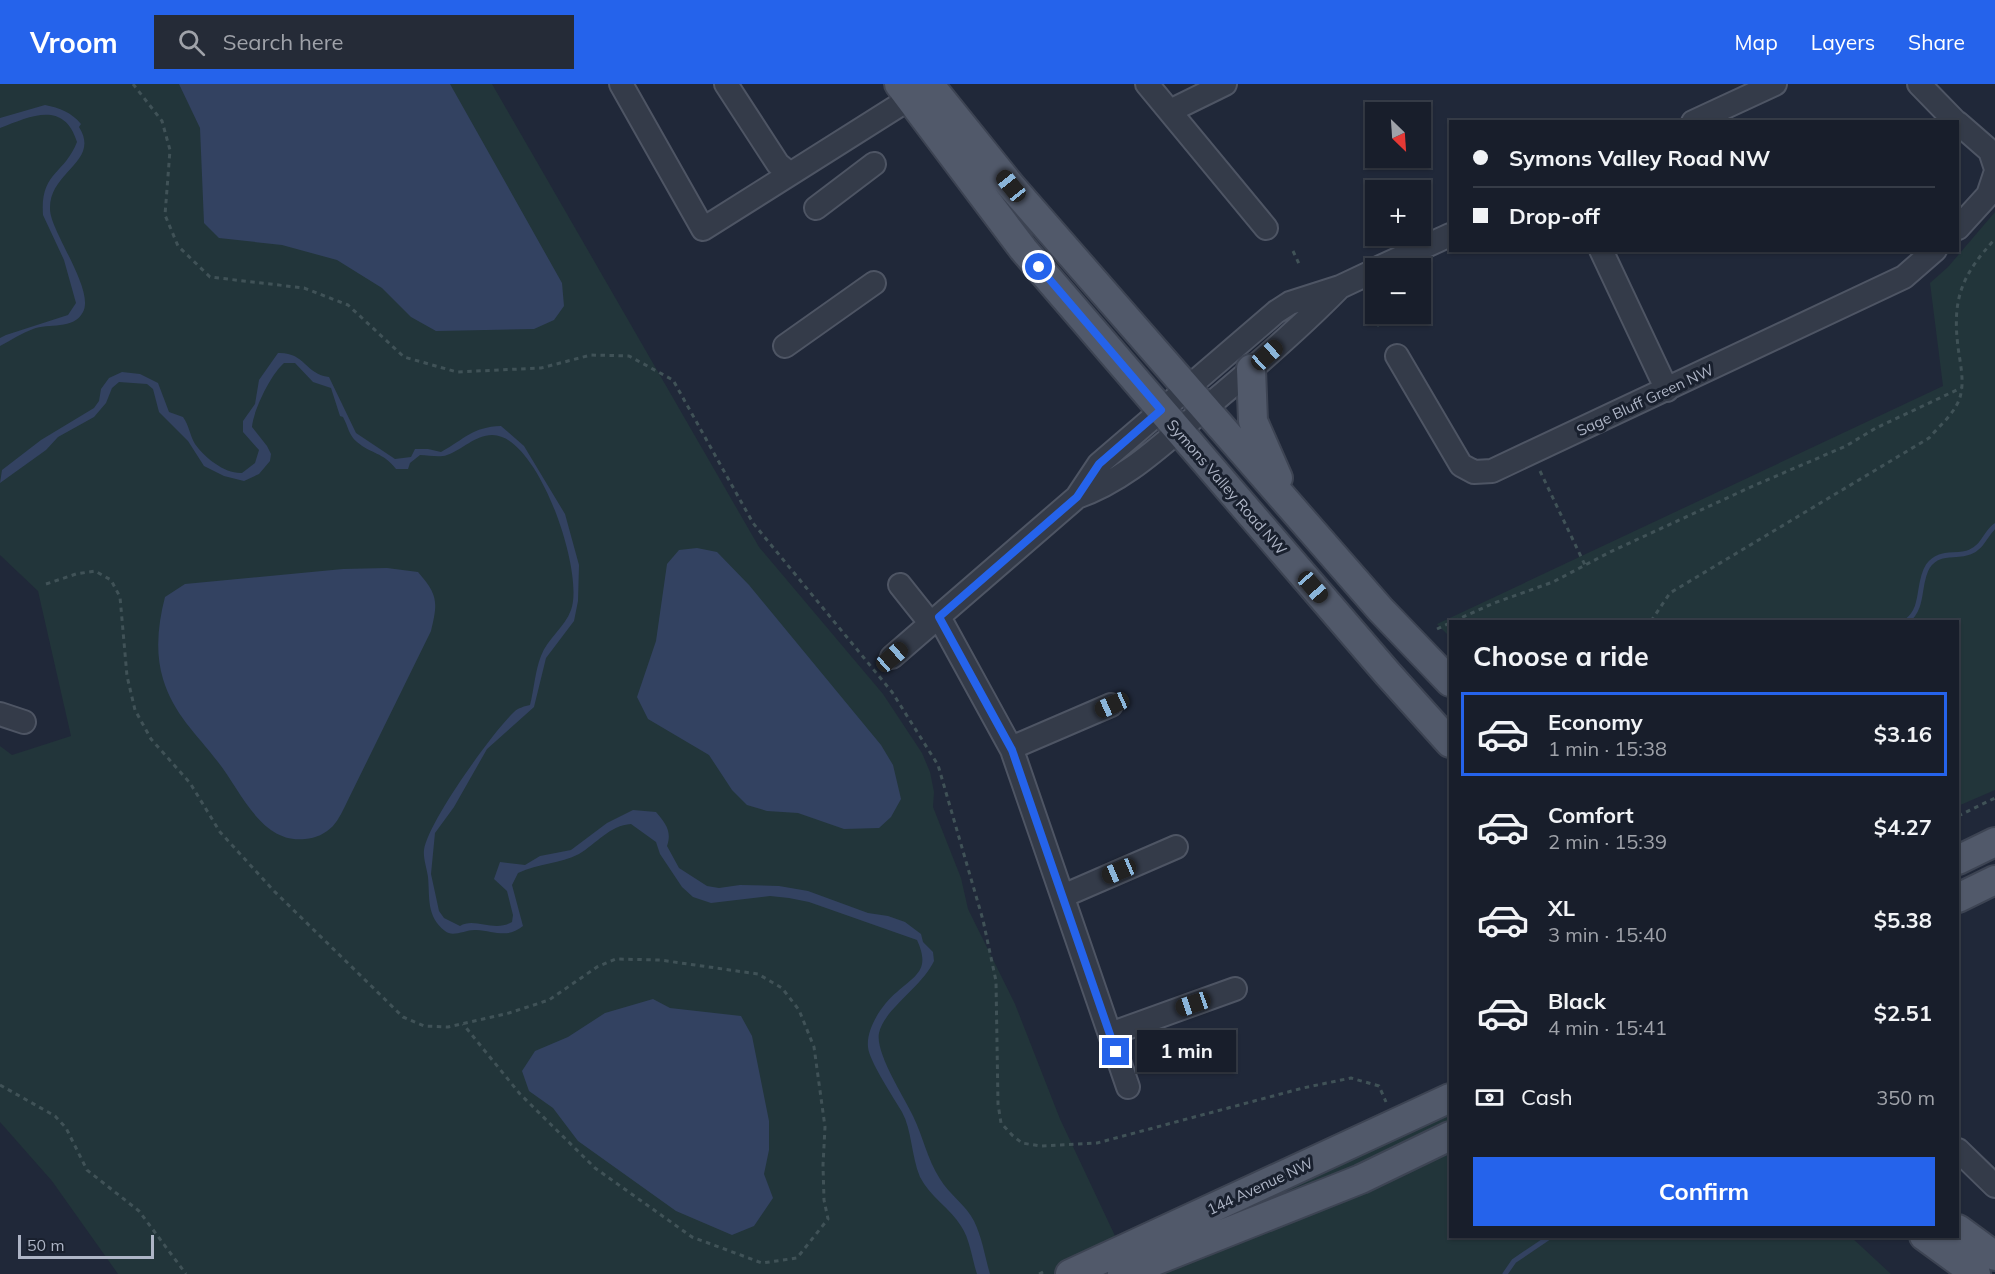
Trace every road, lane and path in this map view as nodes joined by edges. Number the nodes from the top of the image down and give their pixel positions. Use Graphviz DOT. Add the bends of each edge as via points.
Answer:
graph roads {
  1 [pos="134,84"];
  2 [pos="621,84"];
  3 [pos="726,84"];
  4 [pos="1147,84"];
  5 [pos="1226,84"];
  6 [pos="1775,84"];
  7 [pos="1918,84"];
  8 [pos="912,89"];
  9 [pos="1170,111"];
  10 [pos="1697,120"];
  11 [pos="1955,120"];
  12 [pos="1959,124"];
  13 [pos="874,164"];
  14 [pos="1995,166"];
  15 [pos="789,173"];
  16 [pos="1995,174"];
  17 [pos="816,208"];
  18 [pos="1959,227"];
  19 [pos="1266,228"];
  20 [pos="1449,235"];
  21 [pos="1995,239"];
  22 [pos="1293,251"];
  23 [pos="1602,252"];
  24 [pos="1933,252"];
  25 [pos="1401,258"];
  26 [pos="1300,266"];
  27 [pos="1365,275"];
  28 [pos="874,283"];
  29 [pos="1340,287"];
  30 [pos="1378,324"];
  31 [pos="1380,328"];
  32 [pos="785,346"];
  33 [pos="1397,356"];
  34 [pos="1251,369"];
  35 [pos="1962,388"];
  36 [pos="1667,390"];
  37 [pos="1197,397"];
  38 [pos="1170,420"];
  39 [pos="1540,471"];
  40 [pos="1289,505"];
  41 [pos="1585,565"];
  42 [pos="46,584"];
  43 [pos="900,585"];
  44 [pos="935,620"];
  45 [pos="1456,620"];
  46 [pos="1652,620"];
  47 [pos="1449,623"];
  48 [pos="1437,629"];
  49 [pos="892,657"];
  50 [pos="1449,681"];
  51 [pos="1112,705"];
  52 [pos="0,714"];
  53 [pos="24,722"];
  54 [pos="1449,742"];
  55 [pos="1011,748"];
  56 [pos="1995,798"];
  57 [pos="1959,816"];
  58 [pos="958,836"];
  59 [pos="1995,842"];
  60 [pos="1176,847"];
  61 [pos="1959,860"];
  62 [pos="1995,880"];
  63 [pos="1063,896"];
  64 [pos="1959,898"];
  65 [pos="1235,989"];
  66 [pos="463,1024"];
  67 [pos="1110,1034"];
  68 [pos="0,1085"];
  69 [pos="1128,1087"];
  70 [pos="1449,1098"];
  71 [pos="1449,1136"];
  72 [pos="1959,1151"];
  73 [pos="1449,1157"];
  74 [pos="1361,1179"];
  75 [pos="1995,1186"];
  76 [pos="1959,1230"];
  77 [pos="1927,1238"];
  78 [pos="1995,1256"];
  79 [pos="186,1274"];
  80 [pos="1070,1274"];
  81 [pos="1122,1274"];
  82 [pos="1976,1274"];
  1 -- 58 [label="path" via="162,121 170,150 165,215 178,246 210,277 304,288 348,305 404,357 457,372 541,369 591,355 629,356 673,380 753,523 898,701 938,765"];
  2 -- 15 [label="street" via="703,229"];
  3 -- 15 [label="street" via="778,164"];
  4 -- 9 [label="street"];
  5 -- 9 [label="street"];
  6 -- 10 [label="street"];
  7 -- 11 [label="street"];
  8 -- 15 [label="street"];
  8 -- 37 [label="main road" via="1011,186"];
  8 -- 38 [label="main road, Symons Valley Road NW" via="1023,249"];
  9 -- 19 [label="street"];
  12 -- 14 [label="street" via="1990,151"];
  13 -- 17 [label="street"];
  16 -- 18 [label="street" via="1988,195"];
  20 -- 25 [label="street"];
  21 -- 35 [label="path" via="1973,263 1962,283 1956,316"];
  22 -- 26 [label="path"];
  23 -- 36 [label="street"];
  24 -- 36 [label="street, Sage Bluff Green NW" via="1904,277"];
  27 -- 29 [label="street"];
  28 -- 32 [label="street"];
  29 -- 34 [label="street"];
  29 -- 37 [label="street" via="1290,303"];
  30 -- 31 [label="path"];
  33 -- 36 [label="street, Sage Bluff Green NW" via="1461,465 1474,472 1492,471"];
  34 -- 37 [label="street"];
  34 -- 40 [label="main road" via="1253,421"];
  35 -- 41 [label="path" via="1846,446"];
  35 -- 46 [label="path" via="1956,406 1929,438 1670,593"];
  37 -- 38 [label="street"];
  37 -- 40 [label="main road"];
  38 -- 44 [label="street" via="1099,464 1077,497"];
  38 -- 54 [label="main road, Symons Valley Road NW"];
  39 -- 41 [label="path"];
  40 -- 50 [label="main road"];
  41 -- 45 [label="path" via="1553,582"];
  42 -- 66 [label="path" via="94,571 111,580 120,597 127,676 135,711 151,740 190,783 220,832 274,891 403,1017 424,1026 448,1028"];
  43 -- 44 [label="street"];
  44 -- 49 [label="street"];
  44 -- 55 [label="street"];
  47 -- 48 [label="path"];
  51 -- 55 [label="street"];
  52 -- 53 [label="street"];
  55 -- 63 [label="street"];
  56 -- 57 [label="path"];
  59 -- 61 [label="main road"];
  60 -- 63 [label="street"];
  62 -- 64 [label="main road"];
  63 -- 67 [label="street"];
  65 -- 67 [label="street"];
  66 -- 66 [label="path" via="549,1000 597,967 616,959 660,960 758,974 782,988 799,1010 814,1047 825,1127 824,1200 828,1219 797,1258 762,1263 692,1237 595,1168 520,1094"];
  67 -- 69 [label="street"];
  68 -- 79 [label="path" via="55,1116 66,1128 87,1170 139,1211"];
  70 -- 80 [label="main road, 144 Avenue NW"];
  71 -- 74 [label="main road, 144 Avenue NW"];
  72 -- 75 [label="street"];
  73 -- 74 [label="main road"];
  74 -- 81 [label="main road, 144 Avenue NW"];
  76 -- 78 [label="main road"];
  77 -- 82 [label="main road"];
}
